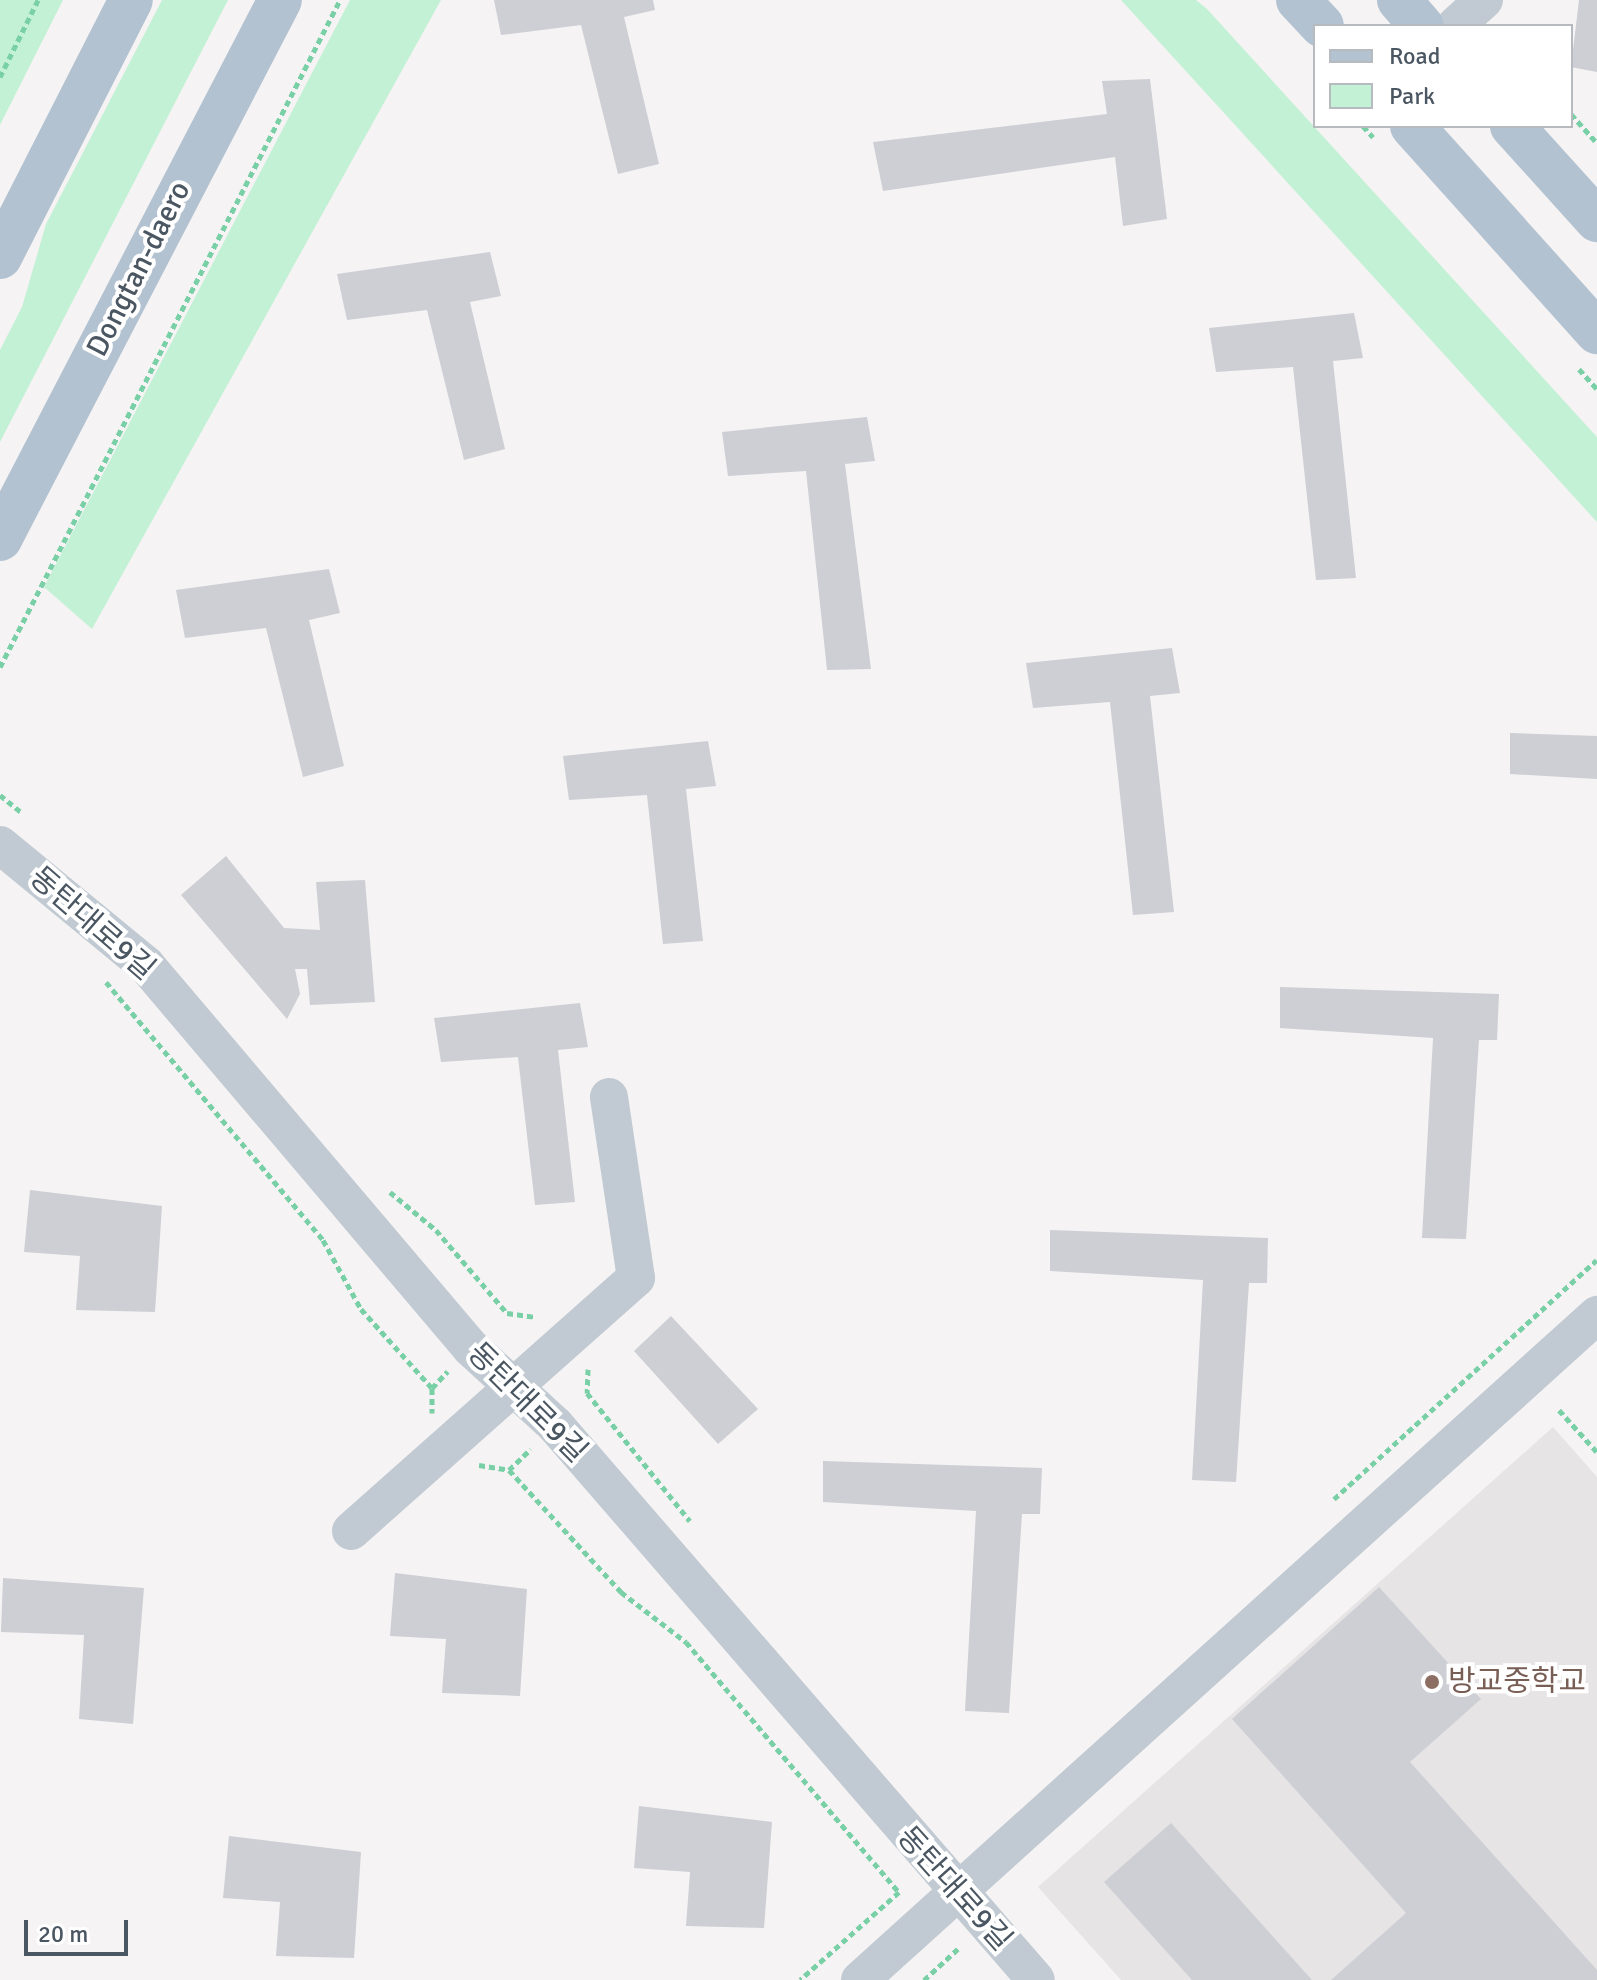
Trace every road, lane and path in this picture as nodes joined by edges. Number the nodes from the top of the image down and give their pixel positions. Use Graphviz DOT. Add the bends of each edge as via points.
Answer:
graph roads {
  1 [pos="38,0"];
  2 [pos="131,0"];
  3 [pos="280,0"];
  4 [pos="340,0"];
  5 [pos="1298,0"];
  6 [pos="1399,0"];
  7 [pos="1484,0"];
  8 [pos="1320,24"];
  9 [pos="1420,24"];
  10 [pos="1457,24"];
  11 [pos="0,77"];
  12 [pos="1573,116"];
  13 [pos="1414,128"];
  14 [pos="1514,128"];
  15 [pos="1597,143"];
  16 [pos="1597,220"];
  17 [pos="0,257"];
  18 [pos="1597,332"];
  19 [pos="0,539"];
  20 [pos="0,667"];
  21 [pos="0,845"];
  22 [pos="92,971"];
  23 [pos="609,1097"];
  24 [pos="1597,1260"];
  25 [pos="1597,1315"];
  26 [pos="590,1372"];
  27 [pos="516,1385"];
  28 [pos="429,1409"];
  29 [pos="1559,1410"];
  30 [pos="1597,1452"];
  31 [pos="484,1470"];
  32 [pos="1327,1505"];
  33 [pos="696,1529"];
  34 [pos="351,1531"];
  35 [pos="956,1893"];
  36 [pos="953,1953"];
  37 [pos="800,1980"];
  38 [pos="860,1980"];
  39 [pos="924,1980"];
  40 [pos="1036,1980"];
  1 -- 11 [label="path"];
  2 -- 17 [label="main road"];
  3 -- 19 [label="main road, Dongtan-daero"];
  4 -- 20 [label="path"];
  5 -- 8 [label="main road"];
  6 -- 9 [label="main road"];
  7 -- 10 [label="street"];
  12 -- 15 [label="path"];
  13 -- 18 [label="main road"];
  14 -- 16 [label="main road"];
  21 -- 27 [label="street, 동탄대로9길" via="146,965 471,1348"];
  22 -- 28 [label="path" via="323,1240 361,1309 432,1388"];
  23 -- 27 [label="street" via="636,1278"];
  24 -- 32 [label="path"];
  25 -- 35 [label="street"];
  26 -- 33 [label="path" via="587,1393"];
  27 -- 34 [label="street"];
  27 -- 35 [label="street, 동탄대로9길"];
  29 -- 30 [label="path"];
  31 -- 37 [label="path" via="509,1470 621,1592 686,1642 899,1892"];
  35 -- 38 [label="street"];
  35 -- 40 [label="street, 동탄대로9길"];
  36 -- 39 [label="path"];
}
